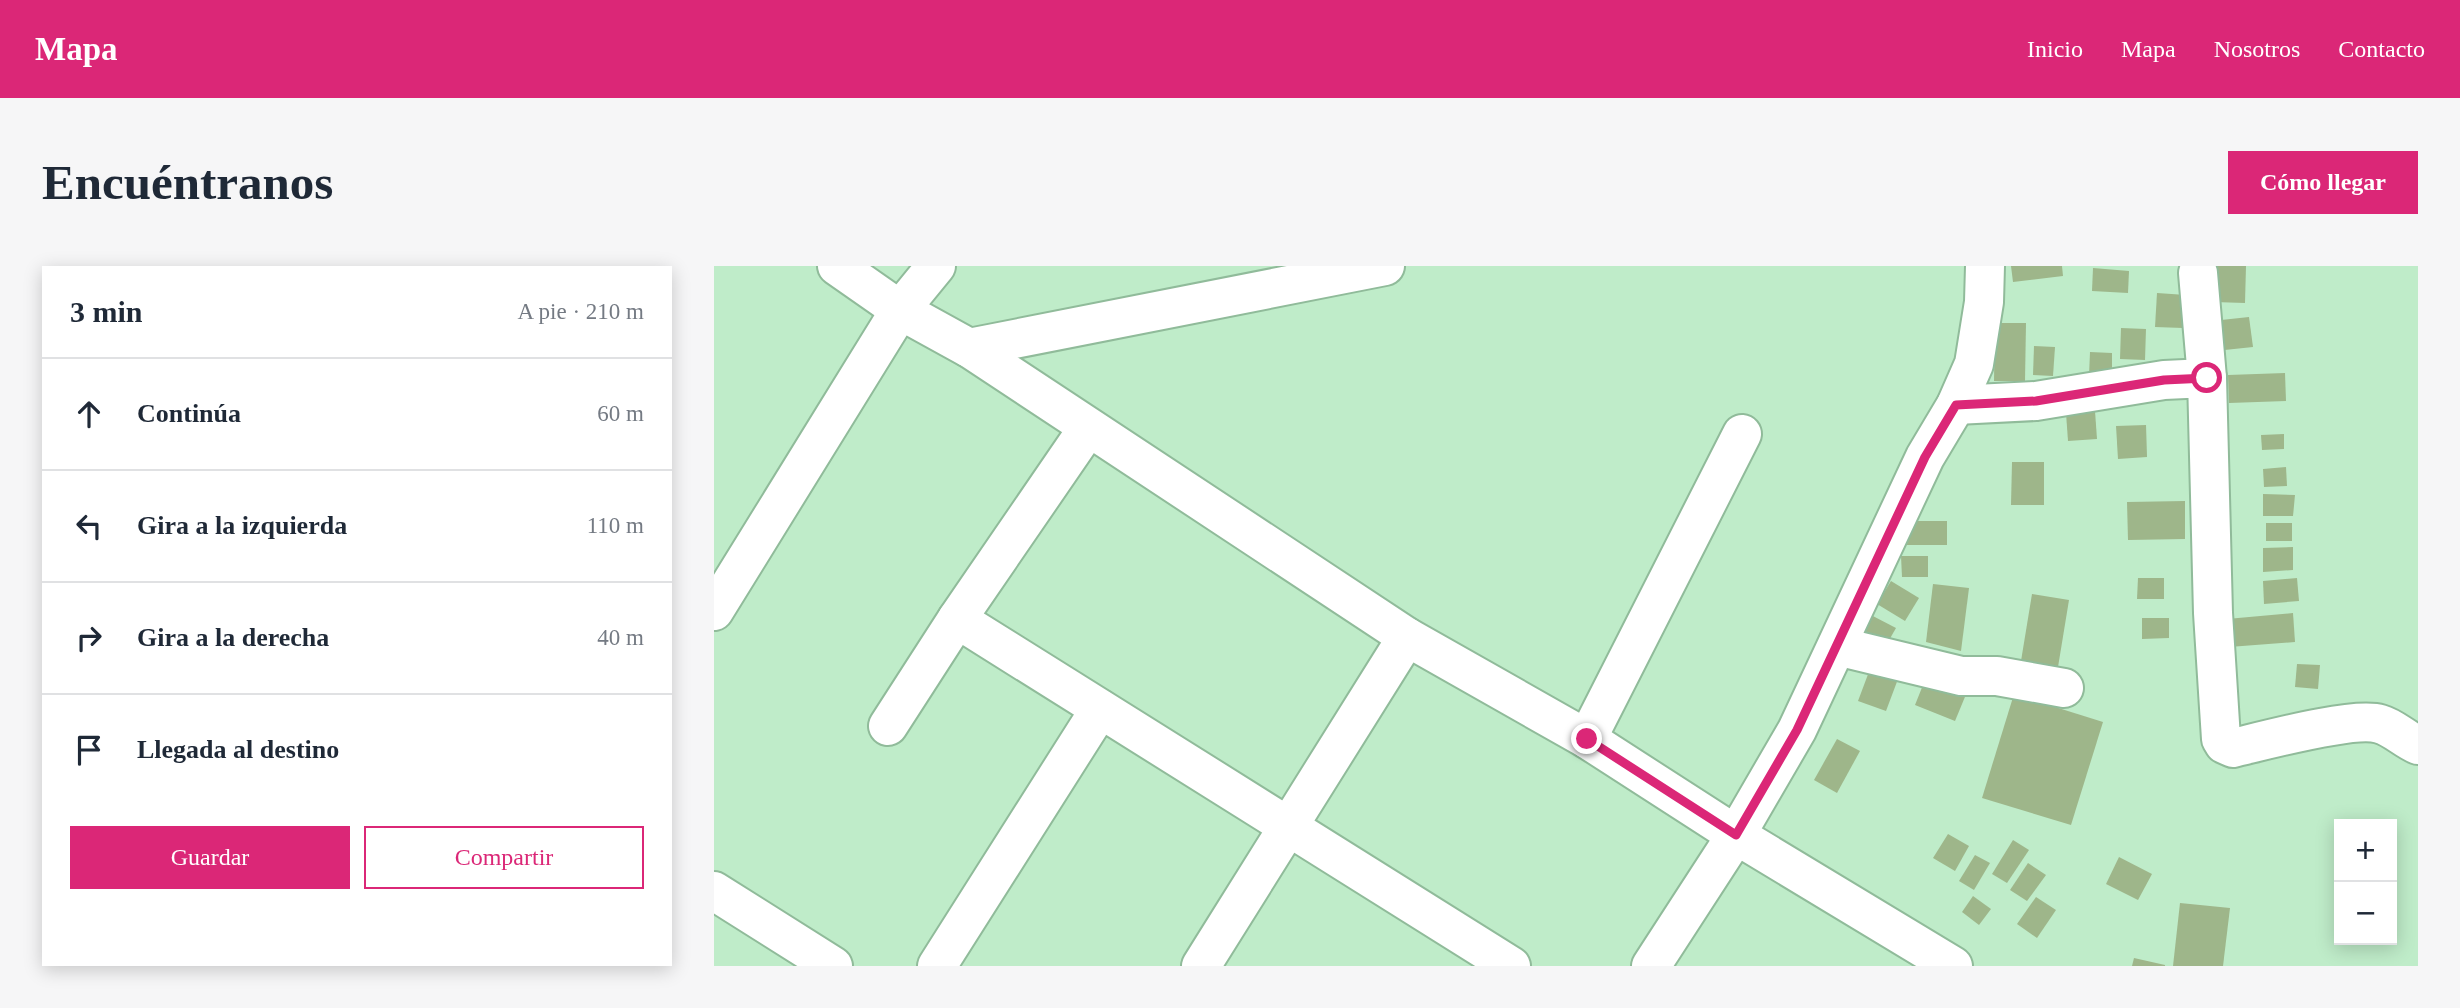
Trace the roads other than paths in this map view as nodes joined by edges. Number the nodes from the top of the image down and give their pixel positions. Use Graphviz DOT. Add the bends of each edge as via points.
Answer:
graph roads {
  1 [pos="837,266"];
  2 [pos="936,266"];
  3 [pos="1385,266"];
  4 [pos="1985,266"];
  5 [pos="2198,273"];
  6 [pos="900,310"];
  7 [pos="969,348"];
  8 [pos="2207,378"];
  9 [pos="1956,405"];
  10 [pos="1088,428"];
  11 [pos="1742,434"];
  12 [pos="714,611"];
  13 [pos="957,619"];
  14 [pos="1407,637"];
  15 [pos="1837,646"];
  16 [pos="2064,688"];
  17 [pos="1100,709"];
  18 [pos="888,726"];
  19 [pos="1587,739"];
  20 [pos="2418,745"];
  21 [pos="1288,826"];
  22 [pos="1736,835"];
  23 [pos="714,891"];
  24 [pos="1911,955"];
  25 [pos="833,966"];
  26 [pos="937,966"];
  27 [pos="1201,966"];
  28 [pos="1511,966"];
  29 [pos="1651,966"];
  30 [pos="1952,966"];
  1 -- 6 [label="street"];
  2 -- 6 [label="street"];
  3 -- 7 [label="street"];
  4 -- 9 [label="street" via="1974,364"];
  5 -- 8 [label="street"];
  6 -- 7 [label="street"];
  6 -- 12 [label="street"];
  7 -- 10 [label="street"];
  8 -- 9 [label="street" via="2164,380 2036,401"];
  8 -- 20 [label="street" via="2221,739 2233,748 2348,723 2377,723"];
  9 -- 15 [label="street" via="1925,457"];
  10 -- 13 [label="street"];
  10 -- 14 [label="street"];
  11 -- 19 [label="street"];
  13 -- 17 [label="street"];
  13 -- 18 [label="street"];
  14 -- 19 [label="street"];
  14 -- 21 [label="street"];
  15 -- 16 [label="street" via="1961,676 1997,676"];
  15 -- 22 [label="street" via="1797,730"];
  17 -- 21 [label="street"];
  17 -- 26 [label="street"];
  19 -- 22 [label="street"];
  21 -- 27 [label="street"];
  21 -- 28 [label="street"];
  22 -- 24 [label="street"];
  22 -- 29 [label="street"];
  23 -- 25 [label="street"];
  24 -- 30 [label="street"];
}
